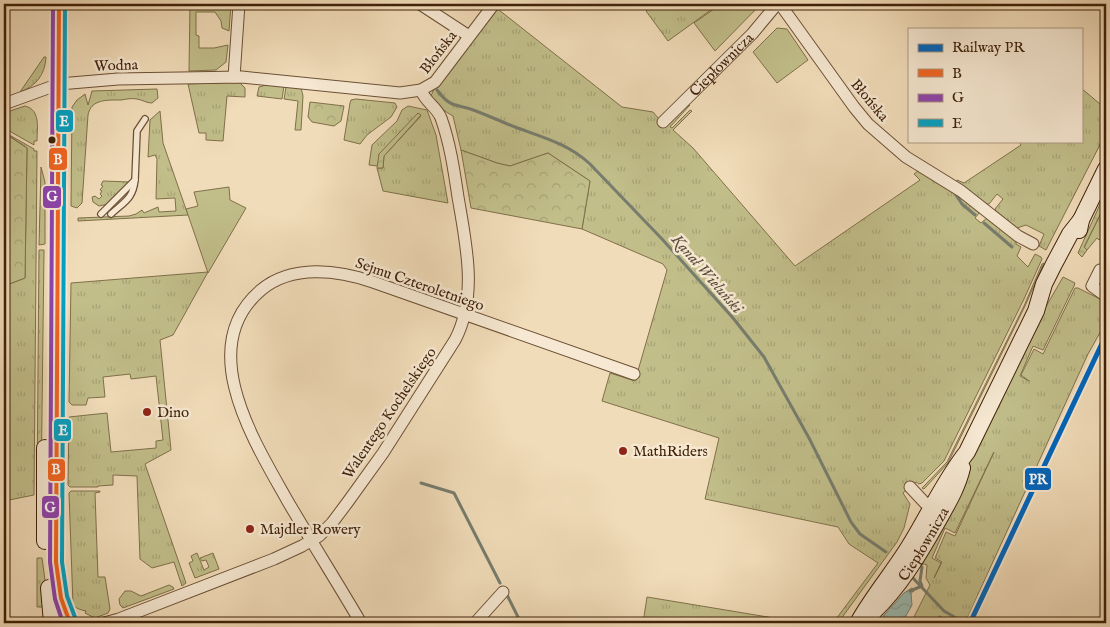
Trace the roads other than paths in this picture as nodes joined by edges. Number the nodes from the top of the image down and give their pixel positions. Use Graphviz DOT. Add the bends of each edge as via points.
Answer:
graph roads {
  1 [pos="50,4"];
  2 [pos="59,4"];
  3 [pos="239,4"];
  4 [pos="420,4"];
  5 [pos="494,4"];
  6 [pos="778,4"];
  7 [pos="469,36"];
  8 [pos="234,77"];
  9 [pos="54,86"];
  10 [pos="421,90"];
  11 [pos="4,104"];
  12 [pos="145,119"];
  13 [pos="663,122"];
  14 [pos="1106,169"];
  15 [pos="135,180"];
  16 [pos="101,214"];
  17 [pos="111,214"];
  18 [pos="1033,244"];
  19 [pos="1100,270"];
  20 [pos="1106,296"];
  21 [pos="465,314"];
  22 [pos="634,374"];
  23 [pos="910,487"];
  24 [pos="937,510"];
  25 [pos="312,541"];
  26 [pos="503,592"];
  27 [pos="116,621"];
  28 [pos="52,623"];
  29 [pos="58,623"];
  30 [pos="69,623"];
  31 [pos="104,623"];
  32 [pos="361,623"];
  33 [pos="475,623"];
  34 [pos="859,623"];
  1 -- 9 [label="street"];
  2 -- 9 [label="street"];
  3 -- 8 [label="street"];
  4 -- 7 [label="street"];
  5 -- 7 [label="street, Błońska"];
  6 -- 13 [label="street, Ciepłownicza"];
  6 -- 18 [label="street, Błońska" via="872,128 906,157"];
  7 -- 10 [label="street, Błońska" via="435,82"];
  8 -- 9 [label="street, Wodna" via="118,79"];
  8 -- 10 [label="street, Wodna" via="384,92"];
  9 -- 11 [label="street, Wodna"];
  9 -- 28 [label="street" via="44,498 45,553"];
  9 -- 30 [label="street" via="56,553 60,595"];
  10 -- 21 [label="street, Walentego Kochelskiego" via="440,115 450,152 467,261"];
  12 -- 15 [label="lane" via="137,131"];
  14 -- 24 [label="street, Ciepłownicza" via="1044,284 1036,311 967,452 952,472"];
  15 -- 16 [label="lane"];
  15 -- 17 [label="lane" via="131,196"];
  19 -- 20 [label="street" via="1092,286"];
  21 -- 22 [label="street, Sejmu Czteroletniego"];
  21 -- 25 [label="street, Walentego Kochelskiego" via="455,340 383,453 332,523"];
  21 -- 25 [label="street, Sejmu Czteroletniego" via="354,276 322,272 307,272 277,280 265,286 244,307 237,320 231,350 238,398 253,439"];
  23 -- 24 [label="street" via="920,499"];
  24 -- 34 [label="street, Ciepłownicza"];
  25 -- 27 [label="street, Walentego Kochelskiego"];
  25 -- 32 [label="street, Sejmu Czteroletniego"];
  26 -- 33 [label="street"];
  27 -- 31 [label="street, Walentego Kochelskiego"];
  29 -- 30 [label="street"];
}
